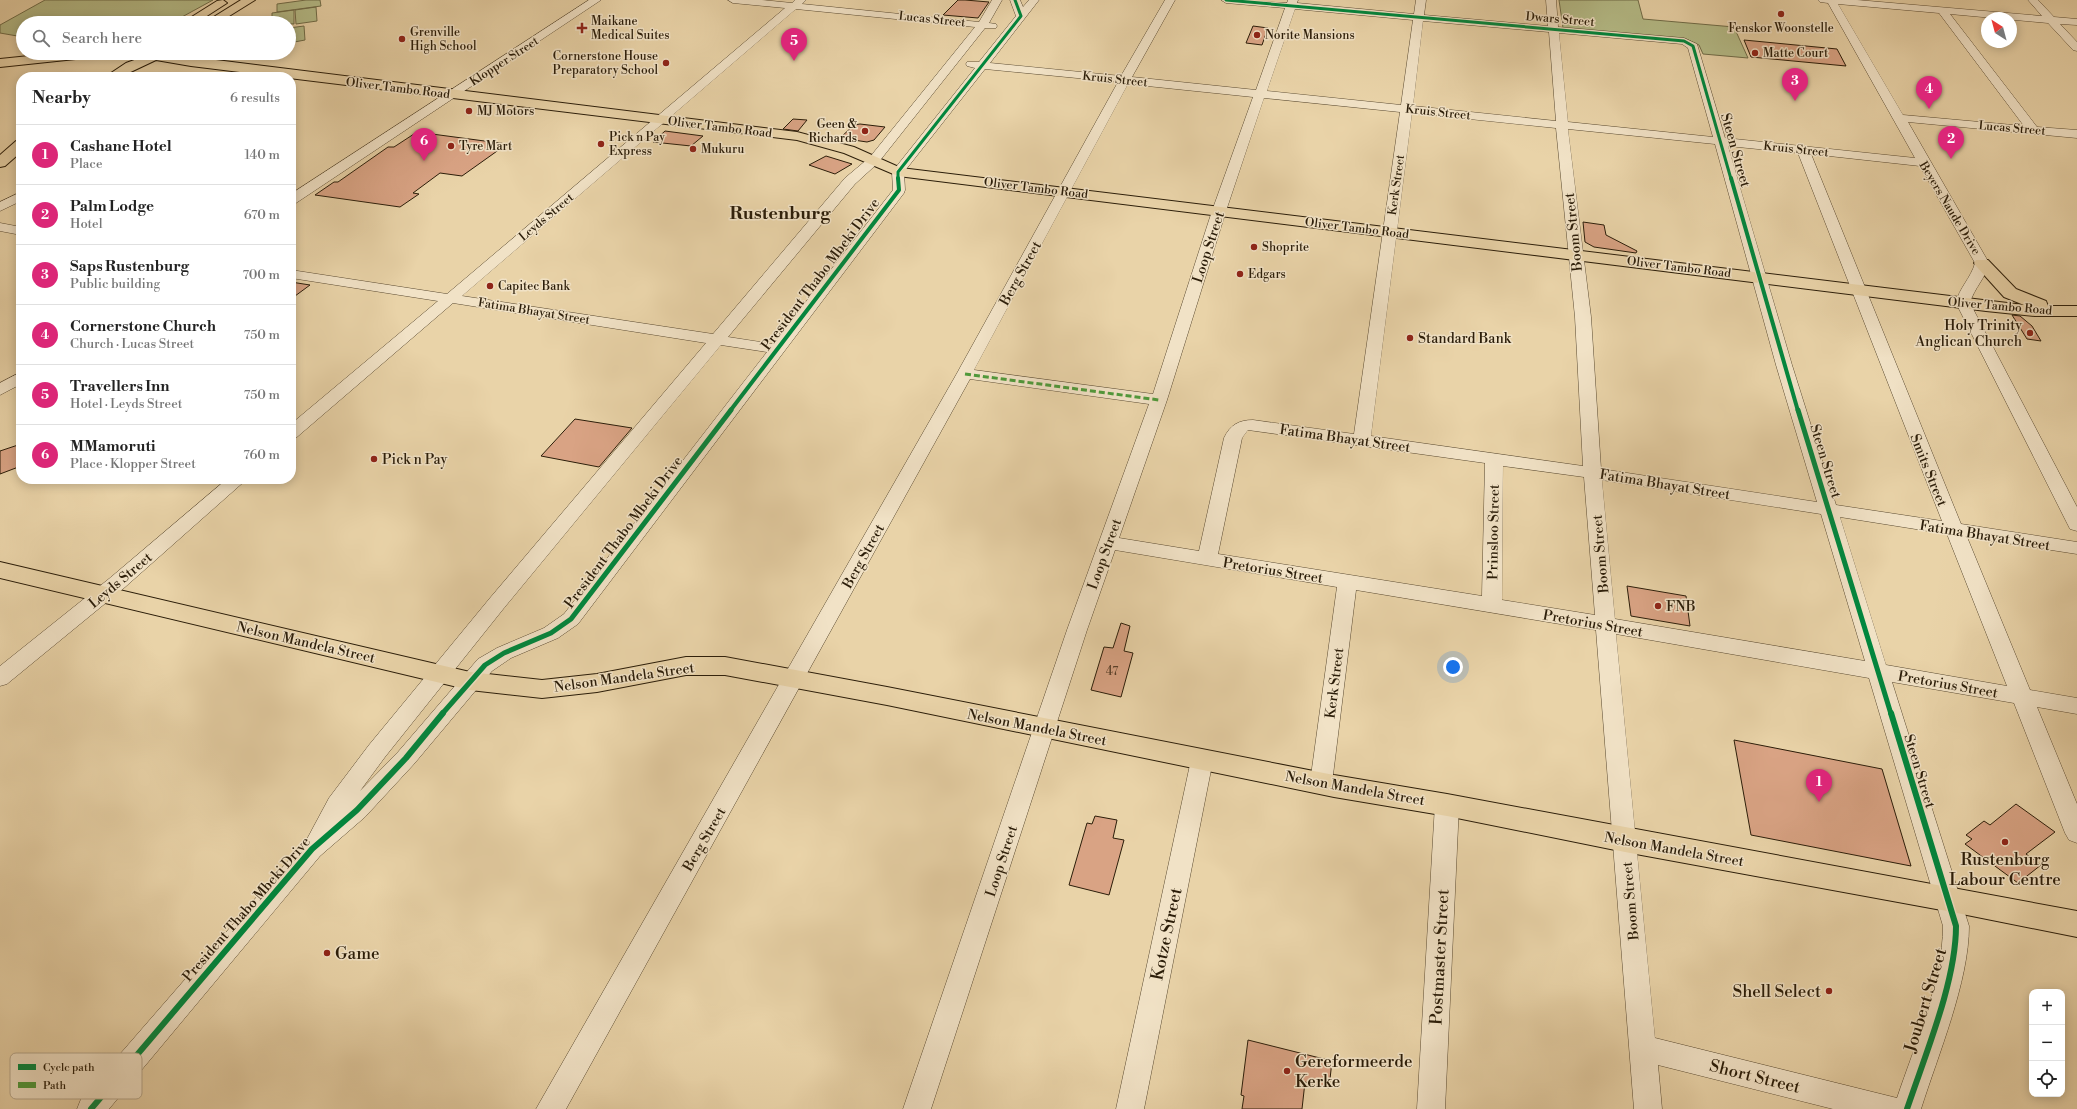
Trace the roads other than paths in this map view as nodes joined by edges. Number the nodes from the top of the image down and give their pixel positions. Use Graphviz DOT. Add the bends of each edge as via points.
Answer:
graph roads {
  1 [pos="227,0"];
  2 [pos="249,0"];
  3 [pos="596,0"];
  4 [pos="733,0"];
  5 [pos="997,0"];
  6 [pos="1015,0"];
  7 [pos="1034,0"];
  8 [pos="1170,0"];
  9 [pos="1226,0"];
  10 [pos="1421,0"];
  11 [pos="1552,0"];
  12 [pos="1818,0"];
  13 [pos="2033,0"];
  14 [pos="1831,1"];
  15 [pos="798,3"];
  16 [pos="1292,3"];
  17 [pos="1942,10"];
  18 [pos="200,16"];
  19 [pos="222,16"];
  20 [pos="1021,16"];
  21 [pos="1419,17"];
  22 [pos="2050,20"];
  23 [pos="2077,22"];
  24 [pos="982,25"];
  25 [pos="1012,27"];
  26 [pos="1554,29"];
  27 [pos="1677,40"];
  28 [pos="2077,48"];
  29 [pos="27,60"];
  30 [pos="132,60"];
  31 [pos="195,60"];
  32 [pos="954,62"];
  33 [pos="0,63"];
  34 [pos="981,65"];
  35 [pos="259,70"];
  36 [pos="117,72"];
  37 [pos="256,72"];
  38 [pos="275,72"];
  39 [pos="296,75"];
  40 [pos="1124,79"];
  41 [pos="1260,93"];
  42 [pos="452,94"];
  43 [pos="1407,108"];
  44 [pos="1900,118"];
  45 [pos="662,120"];
  46 [pos="1562,125"];
  47 [pos="2033,130"];
  48 [pos="2077,134"];
  49 [pos="1720,142"];
  50 [pos="16,149"];
  51 [pos="1804,150"];
  52 [pos="875,158"];
  53 [pos="1922,162"];
  54 [pos="0,163"];
  55 [pos="898,172"];
  56 [pos="1064,192"];
  57 [pos="296,197"];
  58 [pos="16,199"];
  59 [pos="0,207"];
  60 [pos="1219,211"];
  61 [pos="0,227"];
  62 [pos="16,230"];
  63 [pos="1389,232"];
  64 [pos="1576,254"];
  65 [pos="1982,263"];
  66 [pos="296,275"];
  67 [pos="1760,277"];
  68 [pos="1857,289"];
  69 [pos="450,298"];
  70 [pos="1963,304"];
  71 [pos="2069,311"];
  72 [pos="718,339"];
  73 [pos="778,349"];
  74 [pos="965,374"];
  75 [pos="16,380"];
  76 [pos="0,390"];
  77 [pos="1159,400"];
  78 [pos="296,430"];
  79 [pos="1362,441"];
  80 [pos="1494,458"];
  81 [pos="1592,473"];
  82 [pos="232,484"];
  83 [pos="1828,510"];
  84 [pos="2077,525"];
  85 [pos="1954,530"];
  86 [pos="1108,543"];
  87 [pos="2077,548"];
  88 [pos="1207,560"];
  89 [pos="0,570"];
  90 [pos="1347,582"];
  91 [pos="105,593"];
  92 [pos="1492,605"];
  93 [pos="1606,626"];
  94 [pos="1877,672"];
  95 [pos="441,673"];
  96 [pos="0,678"];
  97 [pos="796,678"];
  98 [pos="470,681"];
  99 [pos="2022,697"];
  100 [pos="2077,706"];
  101 [pos="1045,728"];
  102 [pos="1202,760"];
  103 [pos="1321,783"];
  104 [pos="1447,804"];
  105 [pos="2077,833"];
  106 [pos="1625,840"];
  107 [pos="312,849"];
  108 [pos="1947,898"];
  109 [pos="2077,924"];
  110 [pos="1642,1048"];
  111 [pos="139,1053"];
  112 [pos="100,1099"];
  113 [pos="91,1109"];
  114 [pos="550,1109"];
  115 [pos="917,1109"];
  116 [pos="1130,1109"];
  117 [pos="1431,1109"];
  118 [pos="1648,1109"];
  119 [pos="1890,1109"];
  120 [pos="1907,1109"];
  1 -- 18 [label="main road"];
  2 -- 19 [label="main road"];
  3 -- 42 [label="street, Klopper Street"];
  4 -- 15 [label="street, Lucas Street"];
  5 -- 24 [label="street, President Thabo Mbeki Drive"];
  6 -- 20 [label="street"];
  7 -- 20 [label="street"];
  8 -- 40 [label="street, Berg Street"];
  9 -- 16 [label="street, Dwars Street"];
  10 -- 21 [label="street, Kerk Street"];
  11 -- 26 [label="street, Boom Street"];
  12 -- 14 [label="street"];
  13 -- 22 [label="street"];
  14 -- 17 [label="street"];
  14 -- 44 [label="street, Beyers Naude Drive"];
  15 -- 24 [label="street, Lucas Street"];
  15 -- 45 [label="street, Leyds Street"];
  16 -- 21 [label="street, Dwars Street"];
  16 -- 41 [label="street, Loop Street"];
  17 -- 22 [label="street"];
  17 -- 47 [label="street"];
  20 -- 25 [label="street"];
  21 -- 26 [label="street, Dwars Street"];
  21 -- 43 [label="street, Kerk Street"];
  22 -- 23 [label="street"];
  22 -- 28 [label="street"];
  24 -- 25 [label="street, Lucas Street"];
  24 -- 32 [label="street, President Thabo Mbeki Drive"];
  25 -- 34 [label="street"];
  26 -- 27 [label="street, Dwars Street"];
  26 -- 46 [label="street, Boom Street"];
  27 -- 49 [label="street, Steen Street" via="1693,46"];
  29 -- 33 [label="main road"];
  30 -- 36 [label="main road"];
  31 -- 35 [label="main road, Oliver Tambo Road"];
  32 -- 34 [label="street, Kruis Street"];
  32 -- 52 [label="street, President Thabo Mbeki Drive"];
  34 -- 40 [label="street, Kruis Street"];
  34 -- 55 [label="street"];
  35 -- 37 [label="street"];
  35 -- 38 [label="main road, Oliver Tambo Road"];
  39 -- 42 [label="main road, Oliver Tambo Road"];
  40 -- 41 [label="street, Kruis Street"];
  40 -- 56 [label="street, Berg Street"];
  41 -- 43 [label="street, Kruis Street"];
  41 -- 60 [label="street, Loop Street"];
  42 -- 45 [label="main road, Oliver Tambo Road"];
  42 -- 57 [label="street, Klopper Street"];
  43 -- 46 [label="street, Kruis Street"];
  43 -- 63 [label="street, Kerk Street"];
  44 -- 47 [label="street, Lucas Street"];
  44 -- 53 [label="street, Beyers Naude Drive"];
  45 -- 52 [label="main road, Oliver Tambo Road" via="834,143"];
  45 -- 69 [label="street, Leyds Street"];
  46 -- 49 [label="street, Kruis Street"];
  46 -- 64 [label="street, Boom Street"];
  47 -- 48 [label="street, Lucas Street"];
  49 -- 51 [label="street, Kruis Street"];
  49 -- 67 [label="street, Steen Street"];
  50 -- 54 [label="main road"];
  51 -- 53 [label="street, Kruis Street"];
  51 -- 68 [label="street, Smits Street"];
  52 -- 55 [label="main road, Oliver Tambo Road"];
  52 -- 72 [label="street, President Thabo Mbeki Drive" via="850,181"];
  53 -- 65 [label="street, Beyers Naude Drive"];
  55 -- 56 [label="main road, Oliver Tambo Road"];
  55 -- 73 [label="street, President Thabo Mbeki Drive" via="899,190"];
  56 -- 60 [label="main road, Oliver Tambo Road"];
  56 -- 74 [label="street, Berg Street"];
  58 -- 59 [label="street"];
  60 -- 63 [label="main road, Oliver Tambo Road"];
  60 -- 77 [label="street, Loop Street"];
  61 -- 62 [label="street"];
  63 -- 64 [label="main road, Oliver Tambo Road"];
  63 -- 79 [label="street, Kerk Street"];
  64 -- 67 [label="main road, Oliver Tambo Road"];
  64 -- 81 [label="street, Boom Street" via="1583,317"];
  65 -- 70 [label="street, Beyers Naude Drive" via="1981,270 1966,292"];
  65 -- 71 [label="main road" via="2010,293 2034,304"];
  66 -- 69 [label="street, Fatima Bhayat Street"];
  67 -- 68 [label="main road, Oliver Tambo Road"];
  67 -- 83 [label="street, Steen Street"];
  68 -- 70 [label="main road, Oliver Tambo Road"];
  68 -- 85 [label="street, Smits Street"];
  69 -- 72 [label="street, Fatima Bhayat Street"];
  69 -- 78 [label="street, Leyds Street"];
  70 -- 71 [label="main road, Oliver Tambo Road" via="2036,311"];
  70 -- 84 [label="street"];
  72 -- 73 [label="street, Fatima Bhayat Street"];
  72 -- 95 [label="street, President Thabo Mbeki Drive"];
  73 -- 98 [label="street, President Thabo Mbeki Drive" via="571,619 551,633 504,653 485,666"];
  74 -- 77 [label="street"];
  74 -- 97 [label="street, Berg Street"];
  75 -- 76 [label="street"];
  77 -- 86 [label="street, Loop Street"];
  79 -- 80 [label="street, Fatima Bhayat Street"];
  79 -- 88 [label="street, Fatima Bhayat Street" via="1253,425 1241,427 1233,438"];
  80 -- 81 [label="street, Fatima Bhayat Street"];
  80 -- 92 [label="street, Prinsloo Street"];
  81 -- 83 [label="street, Fatima Bhayat Street"];
  81 -- 93 [label="street, Boom Street"];
  82 -- 91 [label="street, Leyds Street"];
  83 -- 85 [label="street, Fatima Bhayat Street"];
  83 -- 94 [label="street, Steen Street"];
  85 -- 87 [label="street, Fatima Bhayat Street"];
  85 -- 99 [label="street, Smits Street"];
  86 -- 88 [label="street, Pretorius Street"];
  86 -- 101 [label="street, Loop Street"];
  88 -- 90 [label="street, Pretorius Street"];
  89 -- 91 [label="main road, Nelson Mandela Street"];
  90 -- 92 [label="street, Pretorius Street"];
  90 -- 103 [label="street, Kerk Street"];
  91 -- 95 [label="main road, Nelson Mandela Street"];
  91 -- 96 [label="street, Leyds Street"];
  92 -- 93 [label="street, Pretorius Street"];
  93 -- 94 [label="street, Pretorius Street"];
  93 -- 106 [label="street, Boom Street"];
  94 -- 99 [label="street, Pretorius Street"];
  94 -- 108 [label="street, Steen Street"];
  95 -- 98 [label="main road, Nelson Mandela Street"];
  95 -- 107 [label="street, President Thabo Mbeki Drive" via="377,751 337,806"];
  97 -- 98 [label="main road, Nelson Mandela Street" via="725,666 686,666 597,683 542,689"];
  97 -- 101 [label="main road, Nelson Mandela Street"];
  97 -- 114 [label="street, Berg Street"];
  98 -- 107 [label="street, President Thabo Mbeki Drive" via="406,758 357,810"];
  99 -- 100 [label="street, Pretorius Street"];
  99 -- 105 [label="street, Smits Street"];
  101 -- 102 [label="main road, Nelson Mandela Street"];
  101 -- 115 [label="street, Loop Street"];
  102 -- 103 [label="main road, Nelson Mandela Street"];
  102 -- 116 [label="street, Kotze Street"];
  103 -- 104 [label="main road, Nelson Mandela Street"];
  104 -- 106 [label="main road, Nelson Mandela Street"];
  104 -- 117 [label="street, Postmaster Street"];
  106 -- 108 [label="main road, Nelson Mandela Street"];
  106 -- 110 [label="street, Boom Street"];
  107 -- 111 [label="street, President Thabo Mbeki Drive"];
  108 -- 109 [label="main road, Nelson Mandela Street"];
  108 -- 120 [label="street, Joubert Street" via="1956,926 1956,945 1945,993"];
  110 -- 118 [label="street, Boom Street"];
  110 -- 119 [label="street, Short Street"];
  112 -- 113 [label="street, President Thabo Mbeki Drive"];
}
